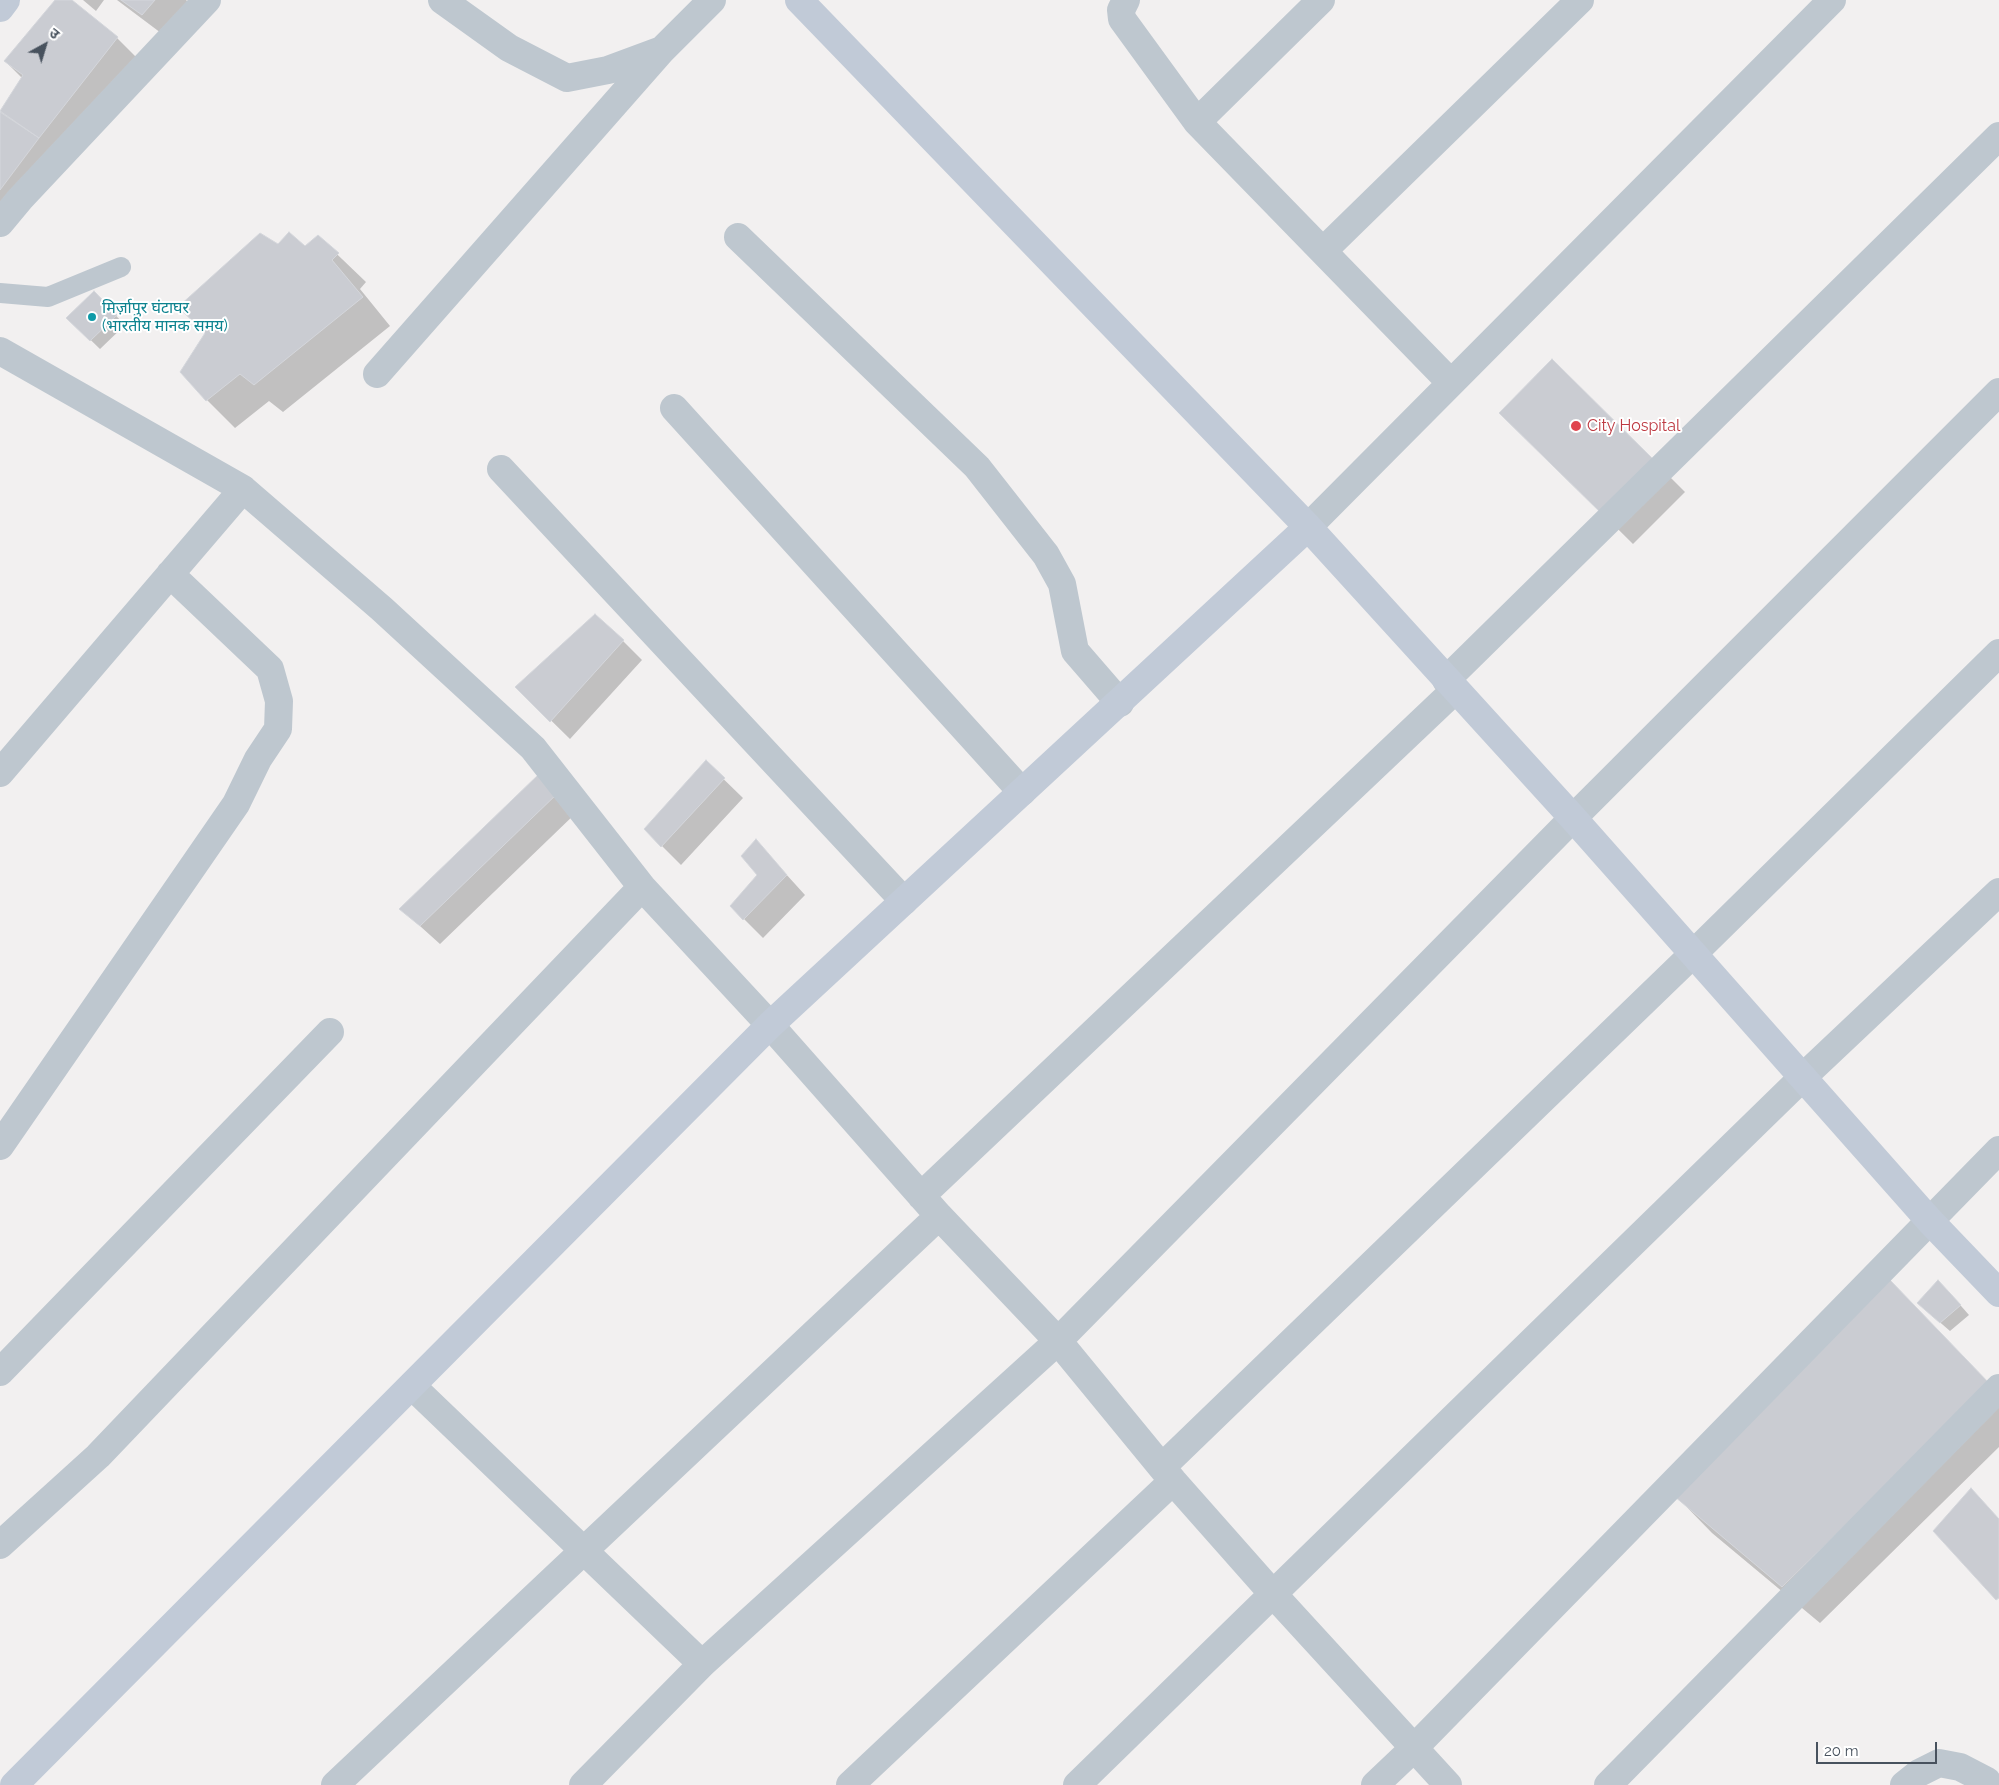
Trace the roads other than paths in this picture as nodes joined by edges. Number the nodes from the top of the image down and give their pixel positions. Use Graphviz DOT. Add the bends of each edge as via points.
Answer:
graph roads {
  1 [pos="6,0"];
  2 [pos="207,0"];
  3 [pos="442,0"];
  4 [pos="712,0"];
  5 [pos="799,0"];
  6 [pos="1126,0"];
  7 [pos="1321,0"];
  8 [pos="1580,0"];
  9 [pos="1832,0"];
  10 [pos="0,8"];
  11 [pos="662,50"];
  12 [pos="1198,122"];
  13 [pos="1999,136"];
  14 [pos="0,223"];
  15 [pos="738,237"];
  16 [pos="1323,251"];
  17 [pos="121,267"];
  18 [pos="0,293"];
  19 [pos="0,351"];
  20 [pos="377,374"];
  21 [pos="1451,383"];
  22 [pos="1999,392"];
  23 [pos="674,408"];
  24 [pos="501,469"];
  25 [pos="243,489"];
  26 [pos="1308,527"];
  27 [pos="170,574"];
  28 [pos="1999,653"];
  29 [pos="1450,685"];
  30 [pos="1120,702"];
  31 [pos="0,773"];
  32 [pos="1022,792"];
  33 [pos="1573,818"];
  34 [pos="642,887"];
  35 [pos="1999,892"];
  36 [pos="904,902"];
  37 [pos="1693,954"];
  38 [pos="770,1025"];
  39 [pos="330,1032"];
  40 [pos="1803,1077"];
  41 [pos="0,1146"];
  42 [pos="1999,1150"];
  43 [pos="921,1196"];
  44 [pos="939,1216"];
  45 [pos="1929,1220"];
  46 [pos="1999,1293"];
  47 [pos="1058,1341"];
  48 [pos="0,1372"];
  49 [pos="412,1386"];
  50 [pos="1999,1388"];
  51 [pos="1167,1474"];
  52 [pos="0,1545"];
  53 [pos="584,1551"];
  54 [pos="1274,1594"];
  55 [pos="702,1664"];
  56 [pos="1414,1748"];
  57 [pos="14,1785"];
  58 [pos="335,1785"];
  59 [pos="583,1785"];
  60 [pos="850,1785"];
  61 [pos="1077,1785"];
  62 [pos="1375,1785"];
  63 [pos="1448,1785"];
  64 [pos="1608,1785"];
  65 [pos="1904,1785"];
  66 [pos="1989,1785"];
  1 -- 10 [label="street"];
  2 -- 14 [label="street"];
  3 -- 11 [label="street" via="509,48 567,78 608,70"];
  4 -- 11 [label="street"];
  5 -- 26 [label="street"];
  6 -- 12 [label="street" via="1121,10 1122,19"];
  7 -- 12 [label="street"];
  8 -- 16 [label="street"];
  9 -- 21 [label="street"];
  11 -- 20 [label="street"];
  12 -- 16 [label="street"];
  13 -- 29 [label="street"];
  15 -- 30 [label="street" via="977,467 1046,555 1062,584 1075,651"];
  16 -- 21 [label="street"];
  17 -- 18 [label="lane" via="48,297"];
  19 -- 25 [label="street"];
  21 -- 26 [label="street"];
  22 -- 33 [label="street"];
  23 -- 32 [label="street"];
  24 -- 36 [label="street"];
  25 -- 27 [label="street"];
  25 -- 34 [label="street" via="382,609 534,748"];
  26 -- 29 [label="street"];
  26 -- 30 [label="street"];
  27 -- 31 [label="street"];
  27 -- 41 [label="street" via="270,669 279,701 278,729 258,759 236,804"];
  28 -- 37 [label="street"];
  29 -- 33 [label="street"];
  29 -- 43 [label="street"];
  30 -- 32 [label="street"];
  32 -- 36 [label="street"];
  33 -- 37 [label="street"];
  33 -- 47 [label="street"];
  34 -- 38 [label="street"];
  34 -- 52 [label="street" via="98,1456"];
  35 -- 40 [label="street"];
  36 -- 38 [label="street"];
  37 -- 40 [label="street"];
  37 -- 51 [label="street"];
  38 -- 43 [label="street"];
  38 -- 49 [label="street"];
  39 -- 48 [label="street"];
  40 -- 45 [label="street"];
  40 -- 54 [label="street"];
  42 -- 45 [label="street"];
  43 -- 44 [label="street"];
  44 -- 47 [label="street"];
  44 -- 53 [label="street"];
  45 -- 46 [label="street"];
  45 -- 56 [label="street"];
  47 -- 51 [label="street"];
  47 -- 55 [label="street"];
  49 -- 53 [label="street"];
  49 -- 57 [label="street"];
  50 -- 64 [label="street"];
  51 -- 54 [label="street"];
  51 -- 60 [label="street"];
  53 -- 55 [label="street"];
  53 -- 58 [label="street"];
  54 -- 56 [label="street"];
  54 -- 61 [label="street"];
  55 -- 59 [label="street"];
  56 -- 62 [label="street"];
  56 -- 63 [label="street"];
  65 -- 66 [label="street" via="1940,1763 1960,1767"];
}
